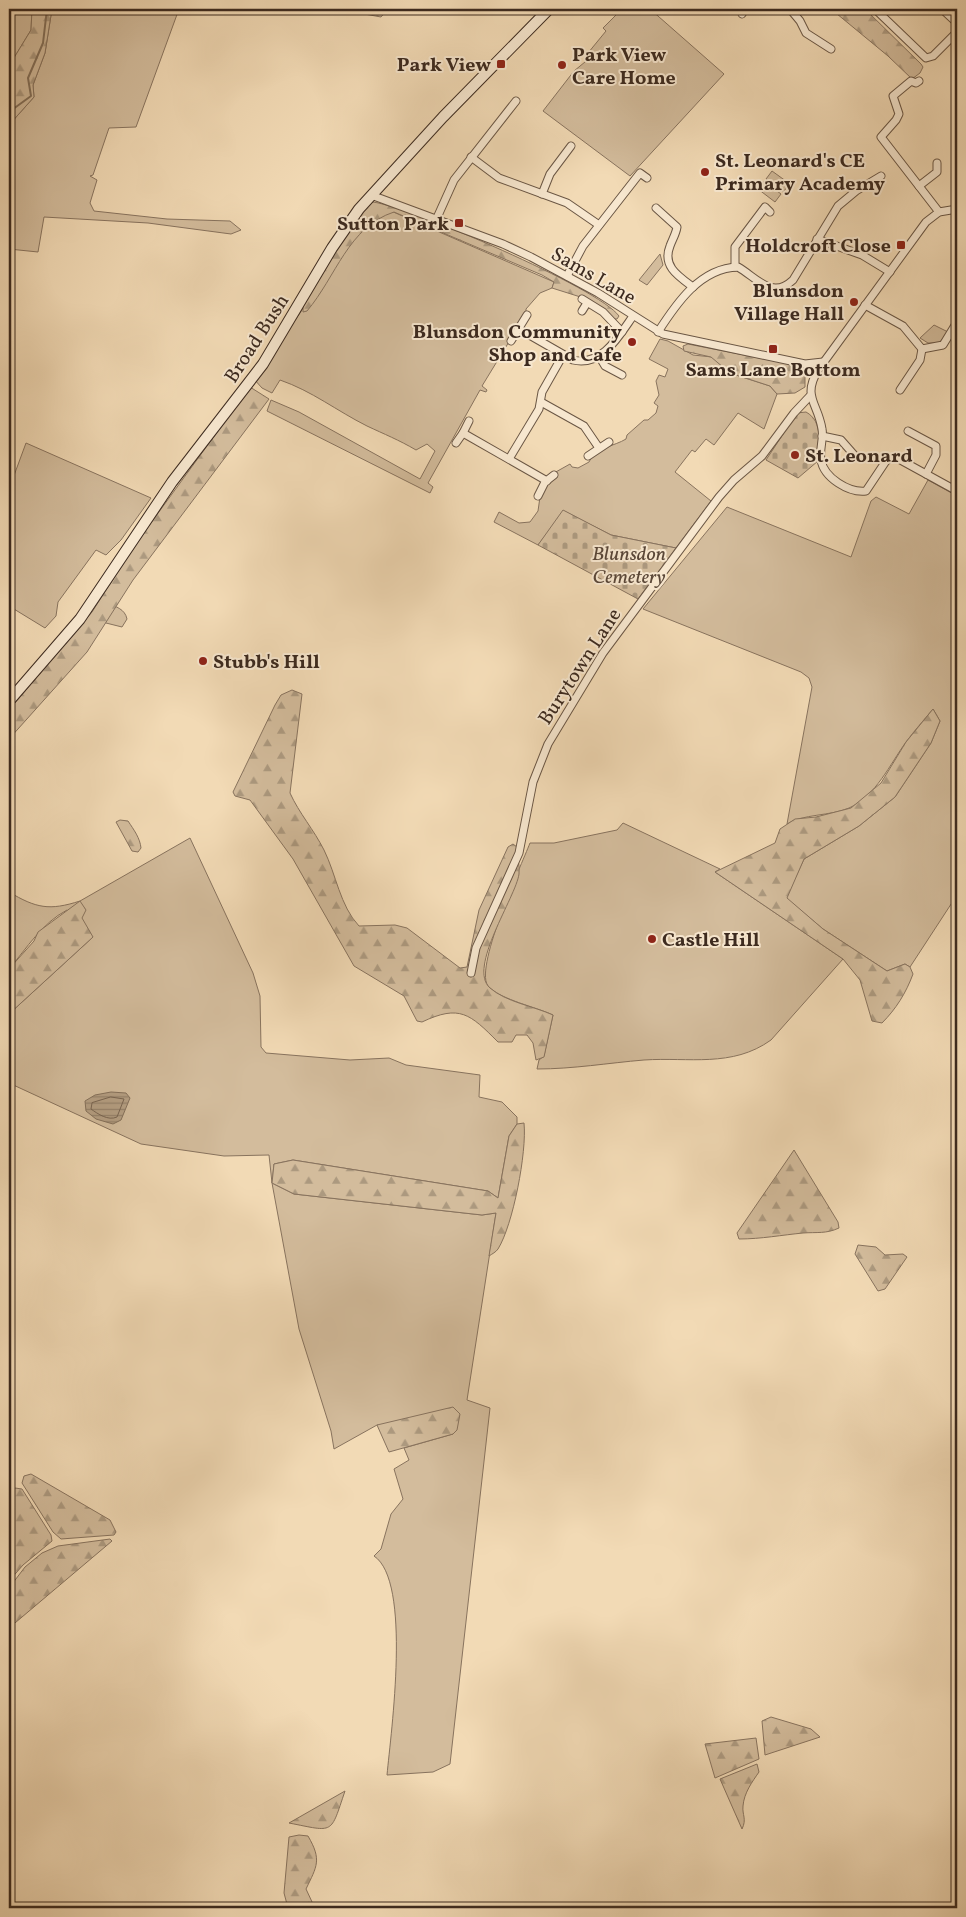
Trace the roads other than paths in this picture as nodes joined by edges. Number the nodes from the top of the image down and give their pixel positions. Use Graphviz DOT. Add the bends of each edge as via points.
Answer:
graph roads {
  1 [pos="549,9"];
  2 [pos="790,9"];
  3 [pos="875,9"];
  4 [pos="942,9"];
  5 [pos="957,23"];
  6 [pos="957,32"];
  7 [pos="831,49"];
  8 [pos="919,81"];
  9 [pos="516,101"];
  10 [pos="507,112"];
  11 [pos="514,118"];
  12 [pos="571,146"];
  13 [pos="565,154"];
  14 [pos="471,157"];
  15 [pos="572,160"];
  16 [pos="937,163"];
  17 [pos="881,176"];
  18 [pos="647,178"];
  19 [pos="919,186"];
  20 [pos="542,194"];
  21 [pos="371,195"];
  22 [pos="656,208"];
  23 [pos="957,209"];
  24 [pos="770,212"];
  25 [pos="939,212"];
  26 [pos="436,220"];
  27 [pos="599,225"];
  28 [pos="817,239"];
  29 [pos="735,267"];
  30 [pos="890,272"];
  31 [pos="567,276"];
  32 [pos="692,287"];
  33 [pos="865,305"];
  34 [pos="582,311"];
  35 [pos="527,315"];
  36 [pos="633,316"];
  37 [pos="957,322"];
  38 [pos="519,329"];
  39 [pos="622,332"];
  40 [pos="658,332"];
  41 [pos="511,341"];
  42 [pos="922,349"];
  43 [pos="563,355"];
  44 [pos="599,356"];
  45 [pos="823,362"];
  46 [pos="805,364"];
  47 [pos="622,375"];
  48 [pos="814,378"];
  49 [pos="900,390"];
  50 [pos="810,396"];
  51 [pos="541,402"];
  52 [pos="469,421"];
  53 [pos="908,431"];
  54 [pos="463,433"];
  55 [pos="822,436"];
  56 [pos="609,442"];
  57 [pos="456,443"];
  58 [pos="599,448"];
  59 [pos="588,456"];
  60 [pos="856,457"];
  61 [pos="509,459"];
  62 [pos="926,474"];
  63 [pos="554,475"];
  64 [pos="546,481"];
  65 [pos="957,491"];
  66 [pos="538,496"];
  67 [pos="9,701"];
  68 [pos="470,974"];
  1 -- 21 [label="main road, Broad Bush" via="442,117"];
  2 -- 7 [label="street" via="800,21 803,31"];
  3 -- 6 [label="street" via="926,58 933,56"];
  4 -- 5 [label="street"];
  8 -- 19 [label="street" via="912,81 893,96 899,114 881,137"];
  9 -- 10 [label="street"];
  10 -- 11 [label="street"];
  10 -- 14 [label="street"];
  12 -- 13 [label="street"];
  13 -- 15 [label="street"];
  13 -- 20 [label="street" via="550,174"];
  14 -- 20 [label="street" via="499,178"];
  14 -- 26 [label="street" via="450,186"];
  16 -- 19 [label="street" via="937,172"];
  17 -- 28 [label="street" via="842,202"];
  18 -- 27 [label="street" via="640,173 618,195"];
  19 -- 25 [label="street"];
  20 -- 27 [label="street" via="567,203"];
  21 -- 26 [label="street, Sams Lane"];
  21 -- 67 [label="main road, Broad Bush" via="343,231 263,364 172,482 80,619"];
  22 -- 32 [label="street" via="677,227 667,255 670,267"];
  23 -- 25 [label="street"];
  24 -- 29 [label="street" via="765,207 734,247"];
  25 -- 30 [label="street" via="920,229"];
  26 -- 31 [label="street, Sams Lane" via="503,244"];
  27 -- 31 [label="street"];
  28 -- 29 [label="street" via="792,280 776,289"];
  28 -- 30 [label="street" via="862,255"];
  29 -- 32 [label="street"];
  30 -- 33 [label="street"];
  31 -- 36 [label="street, Sams Lane"];
  32 -- 40 [label="street"];
  33 -- 42 [label="street" via="903,326"];
  33 -- 45 [label="street"];
  34 -- 39 [label="street" via="585,301"];
  35 -- 38 [label="street"];
  36 -- 39 [label="street"];
  36 -- 40 [label="street, Sams Lane"];
  37 -- 42 [label="street" via="944,345"];
  38 -- 41 [label="street"];
  38 -- 43 [label="street"];
  39 -- 44 [label="street"];
  40 -- 46 [label="street, Sams Lane"];
  42 -- 49 [label="street" via="920,360"];
  43 -- 44 [label="street" via="576,361"];
  43 -- 51 [label="street" via="542,392"];
  44 -- 47 [label="street" via="605,366"];
  45 -- 46 [label="street, Sams Lane"];
  45 -- 48 [label="street"];
  46 -- 48 [label="street"];
  48 -- 50 [label="street"];
  50 -- 55 [label="street"];
  50 -- 68 [label="street, Burytown Lane" via="762,456 719,497 603,653 568,709 538,767 519,853 476,948"];
  51 -- 58 [label="street" via="584,426"];
  51 -- 61 [label="street"];
  52 -- 54 [label="street"];
  53 -- 62 [label="street" via="936,446 936,455"];
  54 -- 57 [label="street"];
  54 -- 61 [label="street"];
  55 -- 60 [label="street" via="841,440"];
  55 -- 62 [label="street" via="821,460 826,471 853,490 866,491 886,460 892,457"];
  56 -- 58 [label="street"];
  58 -- 59 [label="street"];
  61 -- 64 [label="street"];
  62 -- 65 [label="street"];
  63 -- 64 [label="street"];
  64 -- 66 [label="street"];
}
